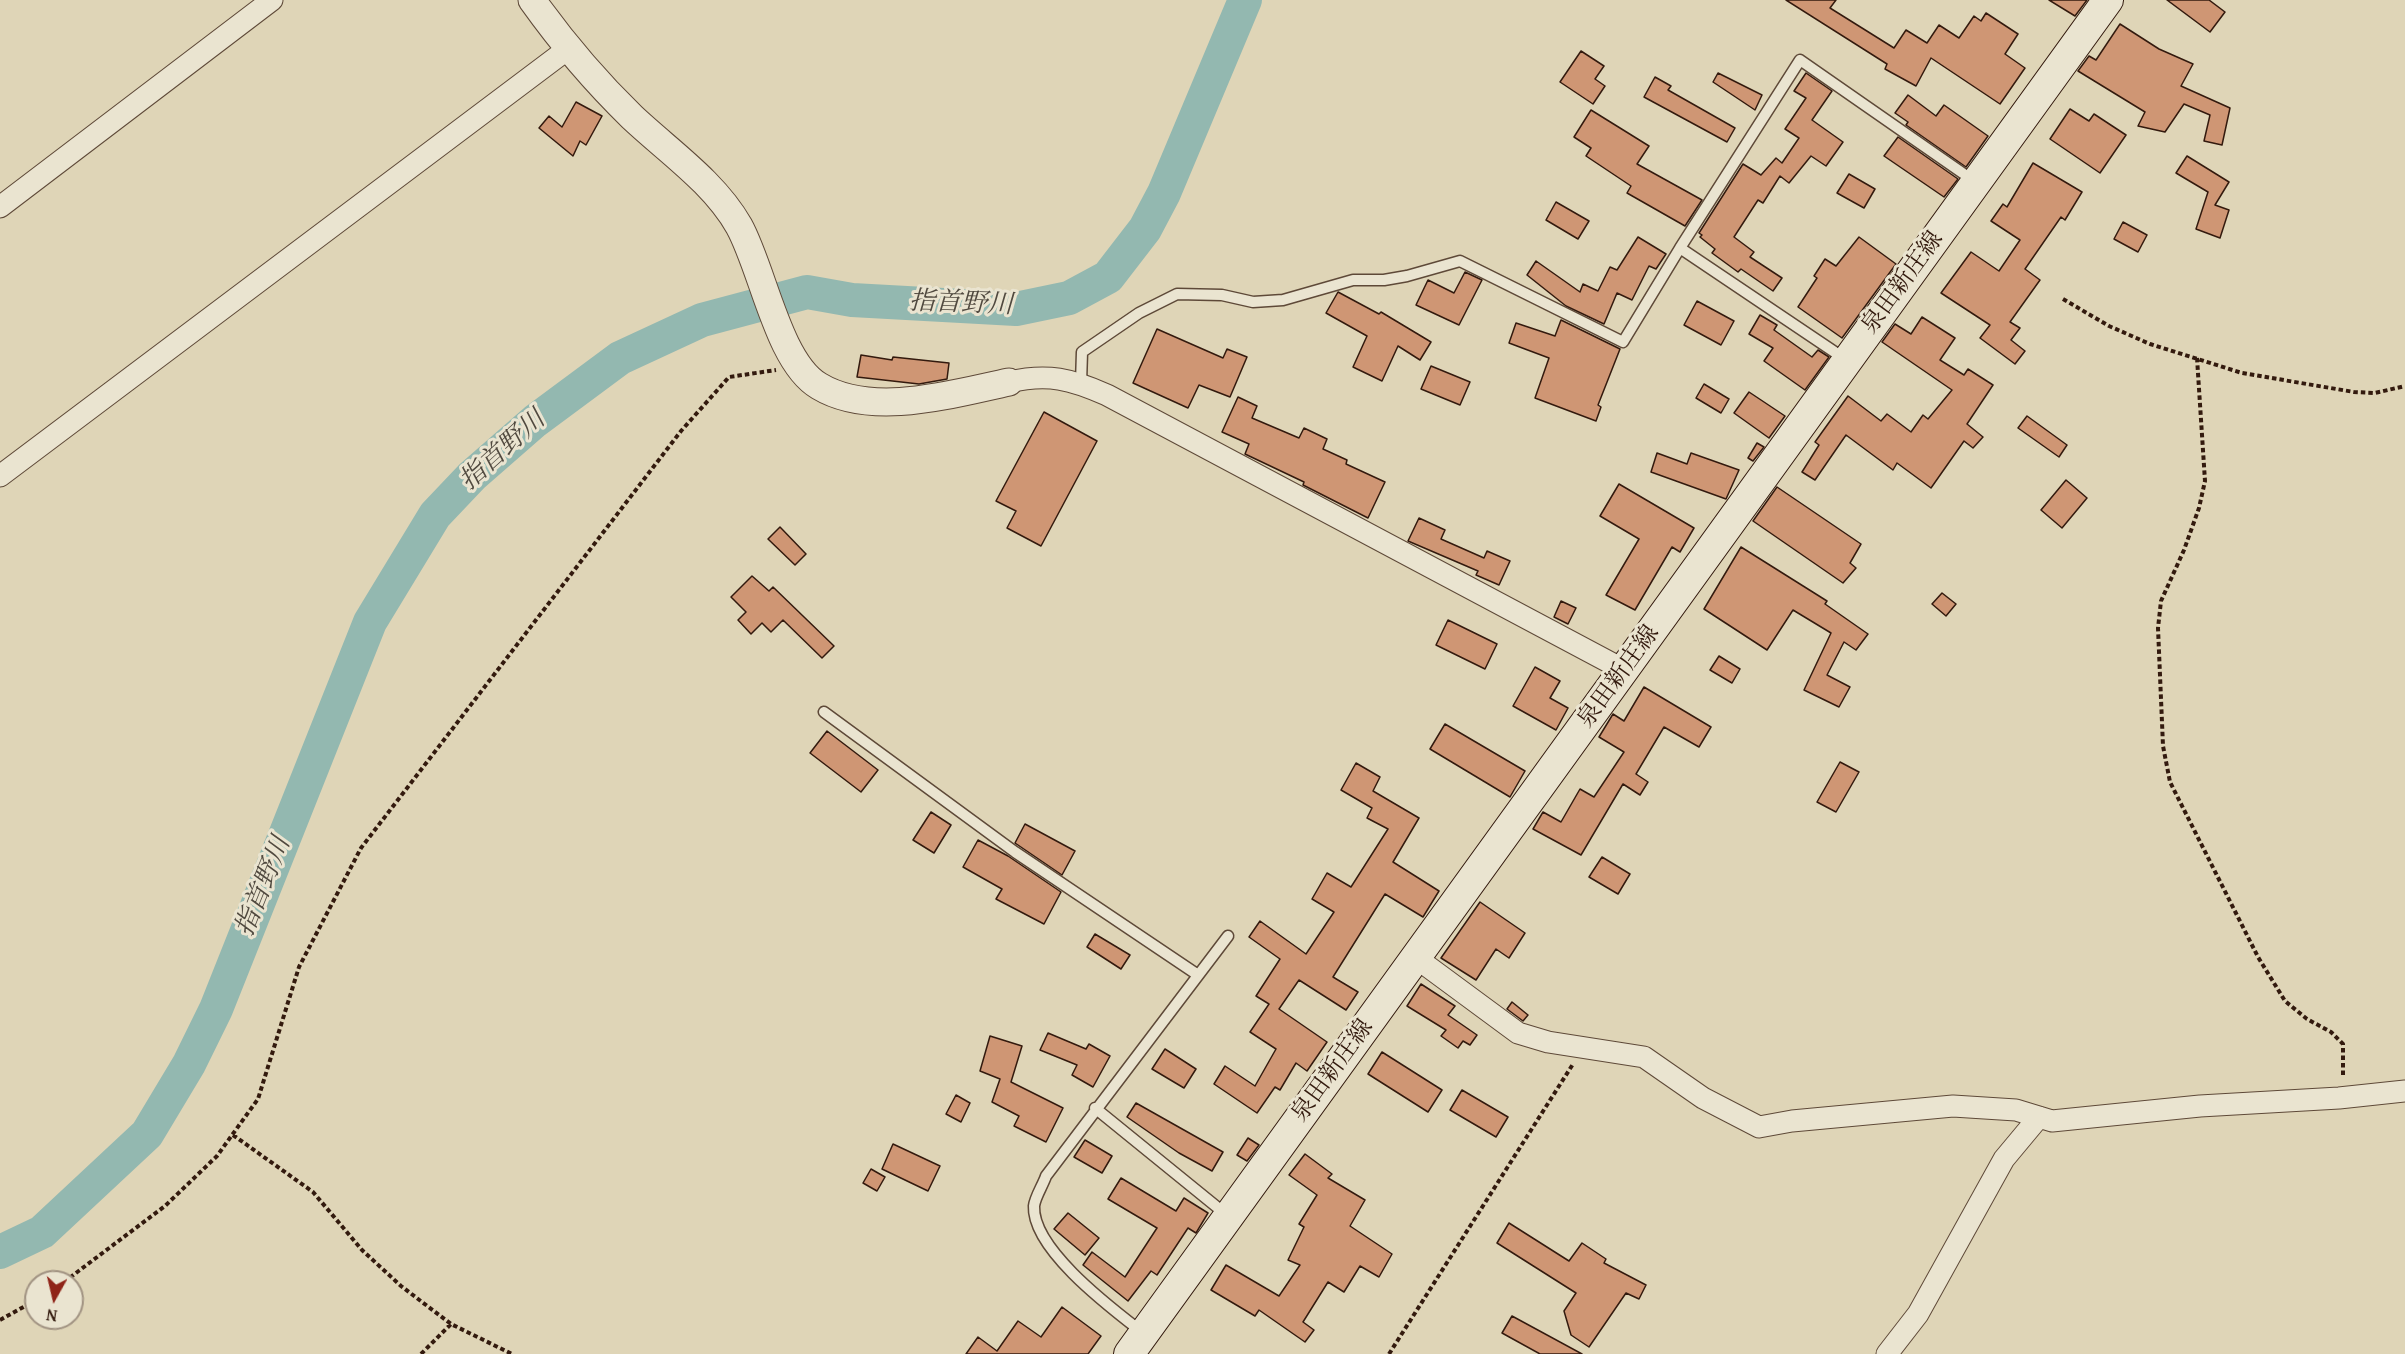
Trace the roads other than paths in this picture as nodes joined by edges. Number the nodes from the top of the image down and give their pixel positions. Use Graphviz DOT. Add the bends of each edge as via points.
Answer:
graph roads {
  1 [pos="272,0"];
  2 [pos="532,0"];
  3 [pos="2108,0"];
  4 [pos="569,48"];
  5 [pos="1976,183"];
  6 [pos="0,207"];
  7 [pos="1680,248"];
  8 [pos="1847,361"];
  9 [pos="1009,382"];
  10 [pos="1082,383"];
  11 [pos="0,476"];
  12 [pos="1624,670"];
  13 [pos="824,712"];
  14 [pos="1228,936"];
  15 [pos="1415,957"];
  16 [pos="1198,975"];
  17 [pos="2405,1091"];
  18 [pos="1095,1108"];
  19 [pos="2039,1117"];
  20 [pos="1228,1216"];
  21 [pos="1137,1344"];
  22 [pos="1887,1354"];
  1 -- 6 [label="street"];
  2 -- 4 [label="street"];
  3 -- 5 [label="main road, 泉田新庄線"];
  4 -- 9 [label="street" via="589,74 718,196 740,227 796,367 819,387 860,401 894,404"];
  4 -- 11 [label="street"];
  5 -- 7 [label="lane" via="1800,60"];
  5 -- 8 [label="main road, 泉田新庄線"];
  7 -- 8 [label="lane"];
  7 -- 10 [label="lane" via="1623,342 1460,261 1407,276 1353,280 1283,300 1253,302 1222,295 1177,294 1082,352"];
  8 -- 12 [label="main road, 泉田新庄線"];
  9 -- 10 [label="street" via="1034,376"];
  10 -- 12 [label="street"];
  12 -- 15 [label="main road, 泉田新庄線"];
  13 -- 16 [label="lane" via="1015,852"];
  14 -- 16 [label="lane"];
  15 -- 19 [label="street" via="1518,1033 1548,1042 1644,1057 1703,1098 1759,1127 1953,1106 2016,1110"];
  15 -- 20 [label="main road, 泉田新庄線"];
  16 -- 18 [label="lane"];
  17 -- 19 [label="street" via="2052,1121"];
  18 -- 20 [label="lane"];
  18 -- 21 [label="lane" via="1046,1176 1034,1205 1039,1230 1071,1272 1110,1307"];
  19 -- 22 [label="street" via="2004,1159 1918,1314"];
  20 -- 21 [label="main road, 泉田新庄線"];
}
